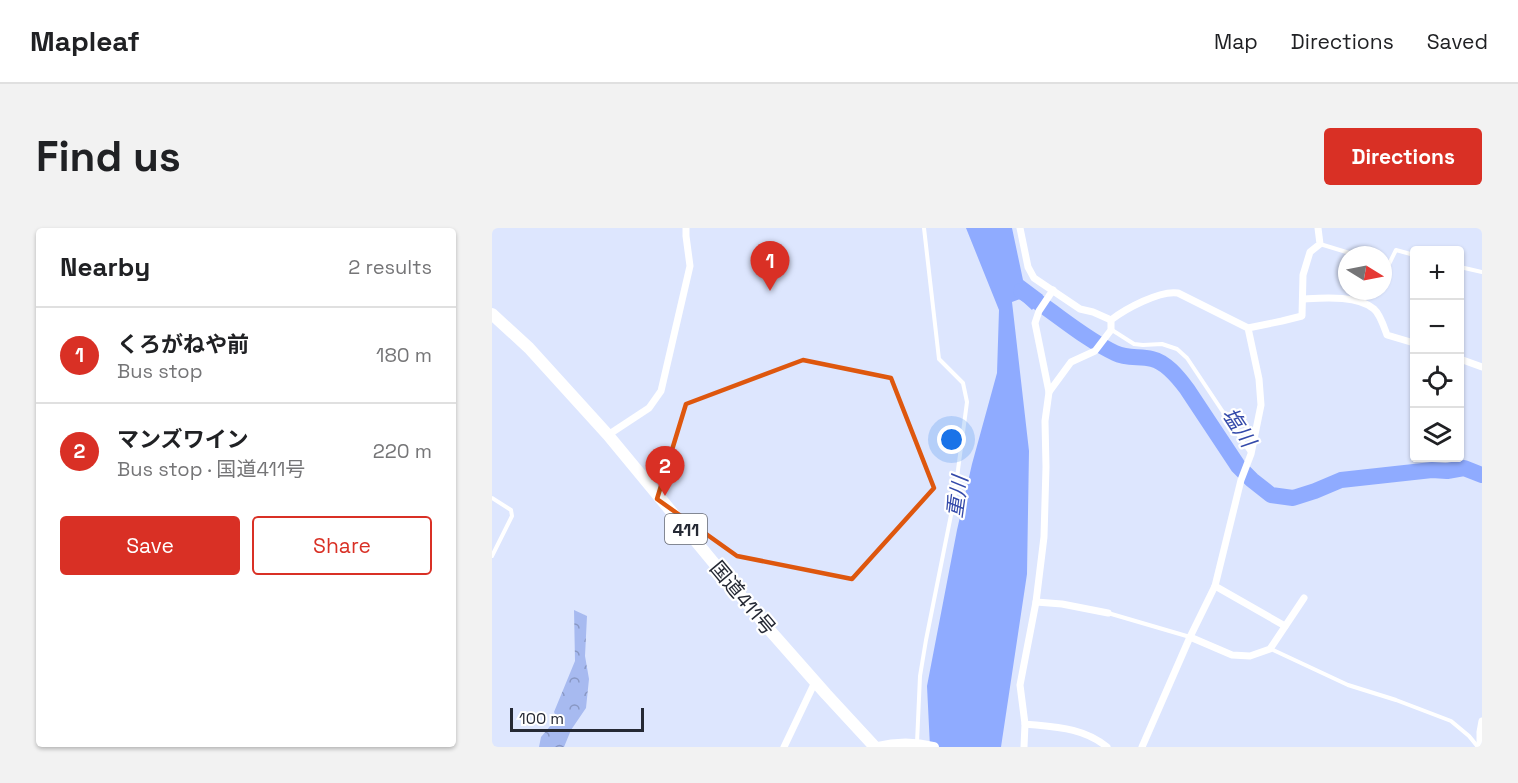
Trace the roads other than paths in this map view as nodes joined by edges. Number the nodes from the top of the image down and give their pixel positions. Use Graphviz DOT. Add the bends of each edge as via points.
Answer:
graph roads {
  1 [pos="686,228"];
  2 [pos="924,228"];
  3 [pos="1020,228"];
  4 [pos="1318,228"];
  5 [pos="1320,244"];
  6 [pos="1338,250"];
  7 [pos="1410,254"];
  8 [pos="1392,258"];
  9 [pos="1464,268"];
  10 [pos="1482,272"];
  11 [pos="1053,290"];
  12 [pos="1303,299"];
  13 [pos="492,314"];
  14 [pos="1111,320"];
  15 [pos="1248,328"];
  16 [pos="1111,330"];
  17 [pos="1410,343"];
  18 [pos="1464,360"];
  19 [pos="1482,367"];
  20 [pos="1049,392"];
  21 [pos="608,435"];
  22 [pos="1251,454"];
  23 [pos="492,498"];
  24 [pos="492,556"];
  25 [pos="1215,586"];
  26 [pos="1304,598"];
  27 [pos="1036,602"];
  28 [pos="1108,613"];
  29 [pos="1285,626"];
  30 [pos="1190,637"];
  31 [pos="1270,649"];
  32 [pos="815,682"];
  33 [pos="1482,721"];
  34 [pos="1025,724"];
  35 [pos="917,743"];
  36 [pos="784,747"];
  37 [pos="876,747"];
  38 [pos="934,747"];
  39 [pos="1024,747"];
  40 [pos="1107,747"];
  41 [pos="1142,747"];
  42 [pos="1479,747"];
  1 -- 21 [label="street" via="690,266 662,391 649,408"];
  2 -- 35 [label="lane" via="939,359 963,383 967,402 954,500 920,676"];
  3 -- 11 [label="street" via="1028,267 1034,278"];
  4 -- 5 [label="street"];
  5 -- 6 [label="lane"];
  5 -- 12 [label="street" via="1310,252 1303,275"];
  7 -- 8 [label="lane" via="1396,250"];
  9 -- 10 [label="lane"];
  11 -- 14 [label="street" via="1080,309"];
  11 -- 20 [label="street" via="1035,323"];
  12 -- 15 [label="street" via="1302,316"];
  12 -- 17 [label="street" via="1336,297 1360,302 1375,310 1387,335"];
  13 -- 21 [label="highway, 国道411号 / 411" via="529,348"];
  14 -- 15 [label="street" via="1122,311 1170,292"];
  14 -- 16 [label="street"];
  15 -- 22 [label="street" via="1261,405"];
  16 -- 20 [label="street" via="1095,351 1071,362"];
  16 -- 22 [label="lane" via="1134,344 1162,344 1177,349"];
  18 -- 19 [label="street"];
  20 -- 27 [label="street" via="1044,537"];
  21 -- 32 [label="highway, 国道411号 / 411"];
  22 -- 25 [label="street"];
  23 -- 24 [label="lane" via="511,510 512,516"];
  25 -- 29 [label="street"];
  25 -- 30 [label="street"];
  26 -- 29 [label="street"];
  27 -- 28 [label="street"];
  27 -- 34 [label="street" via="1020,685"];
  28 -- 30 [label="lane"];
  29 -- 31 [label="street"];
  30 -- 31 [label="street" via="1232,655 1250,656"];
  30 -- 41 [label="street"];
  31 -- 42 [label="lane" via="1348,685 1451,721"];
  32 -- 36 [label="street"];
  32 -- 37 [label="highway, 国道411号 / 411"];
  33 -- 42 [label="street"];
  34 -- 39 [label="street"];
  34 -- 40 [label="street" via="1089,734"];
  35 -- 37 [label="main road"];
  35 -- 38 [label="main road"];
}
